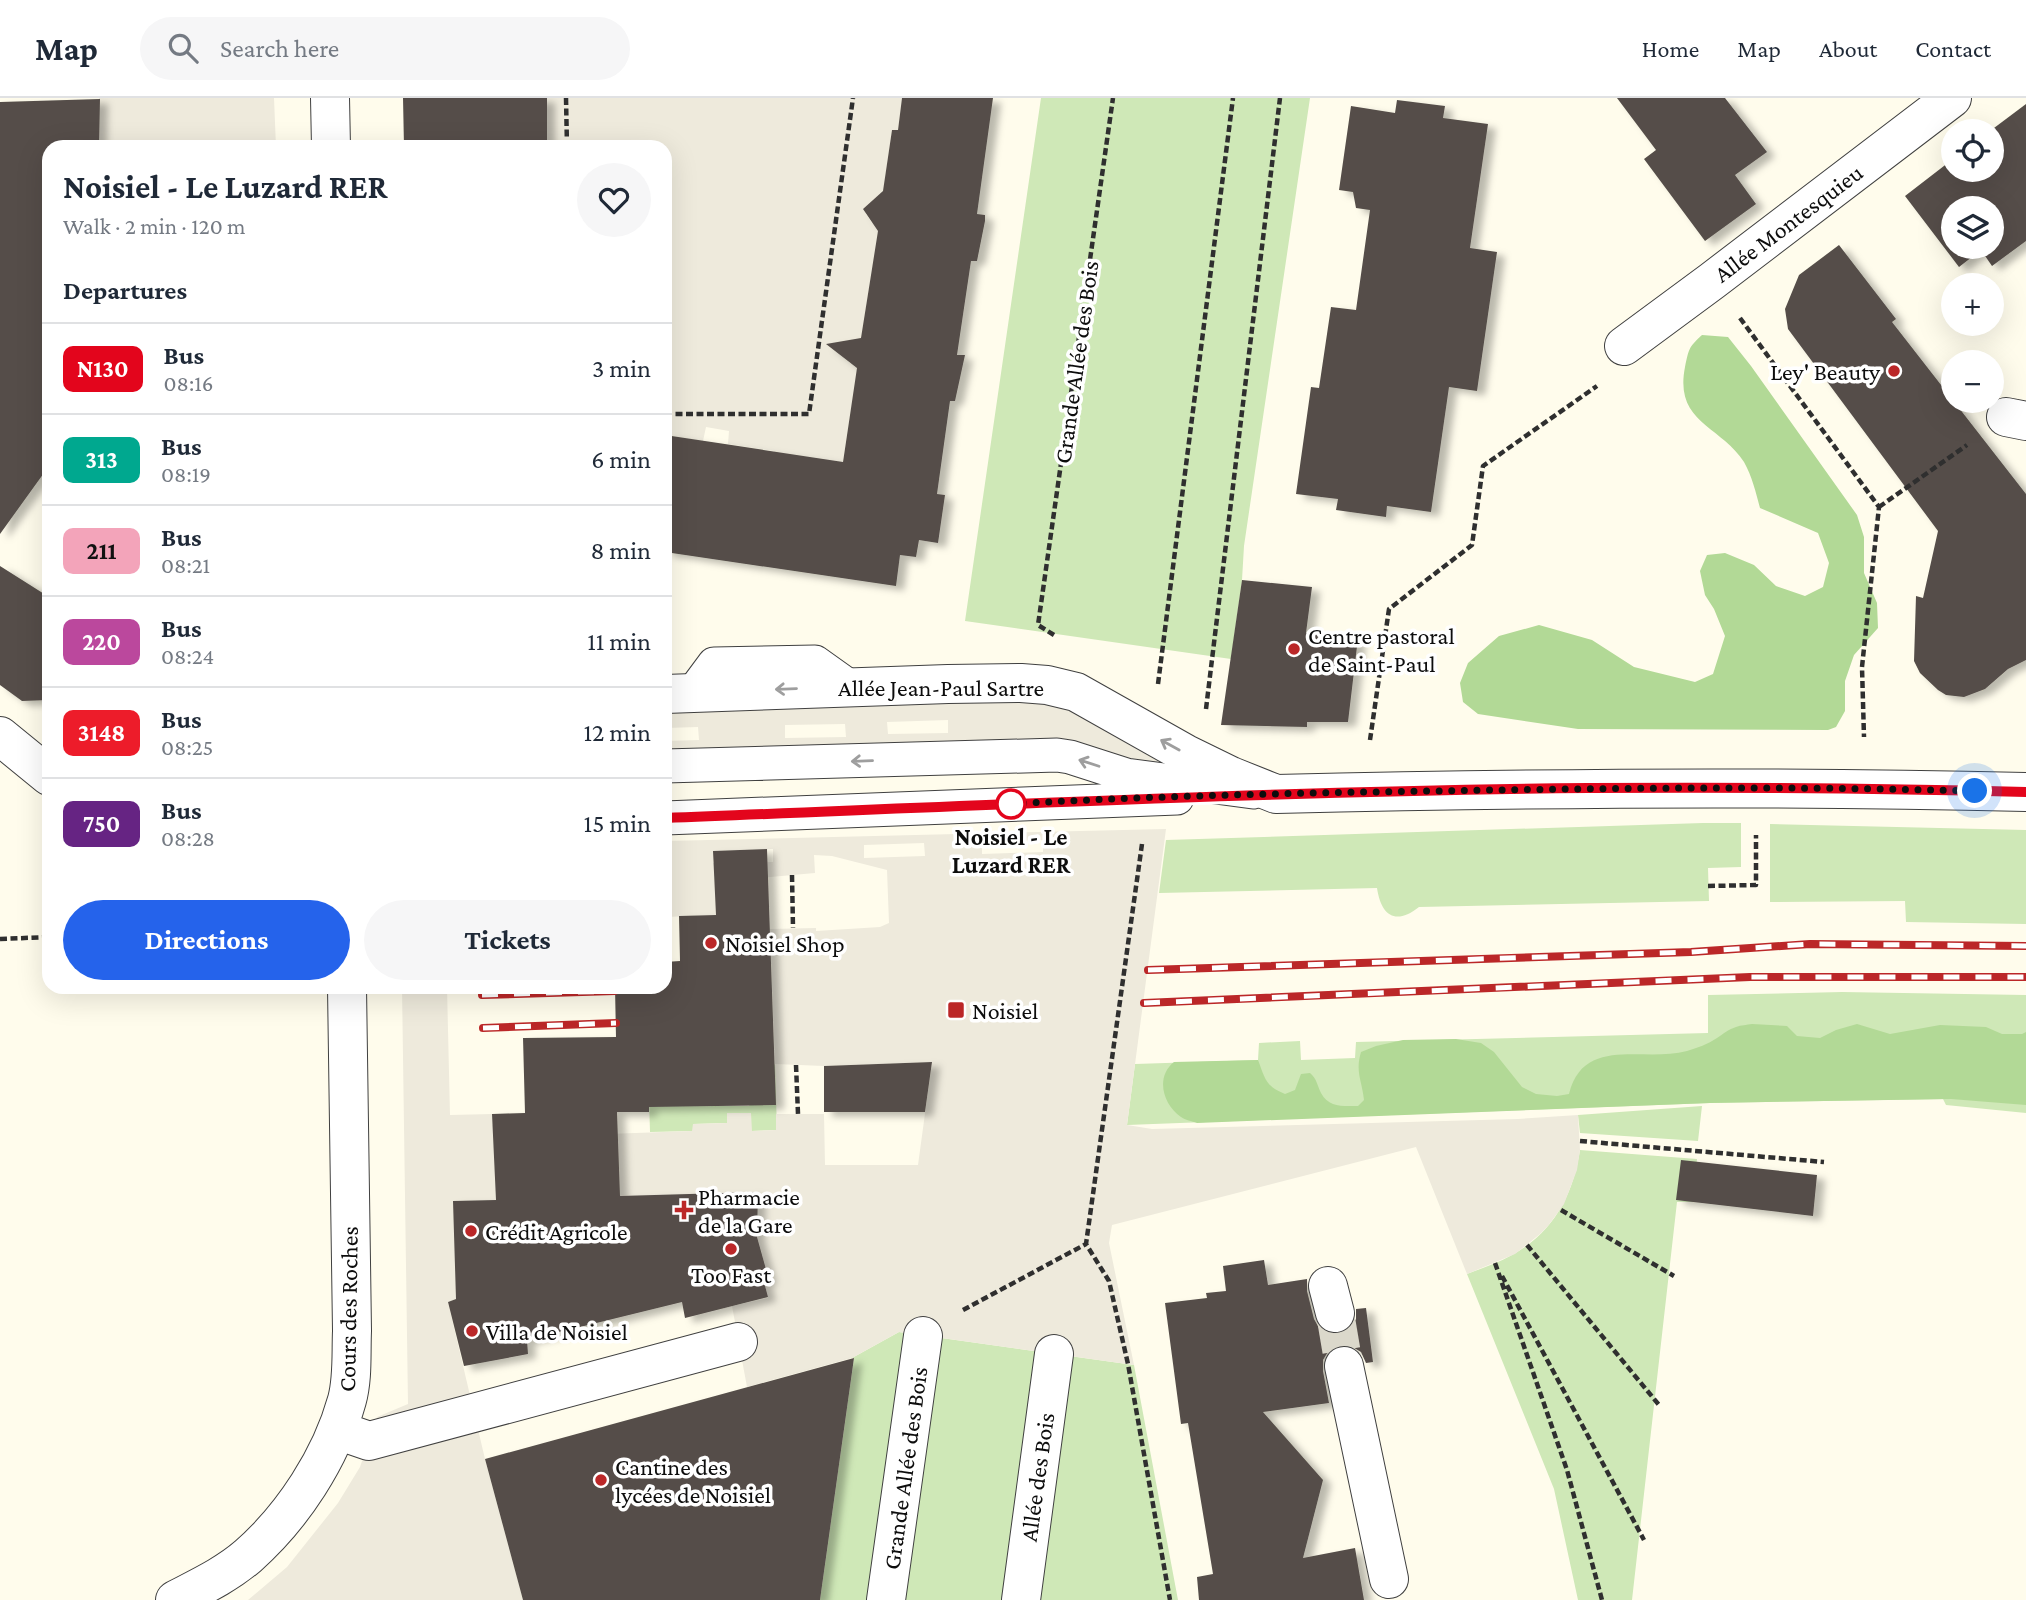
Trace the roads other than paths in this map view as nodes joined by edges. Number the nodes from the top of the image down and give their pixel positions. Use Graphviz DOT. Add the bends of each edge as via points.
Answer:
graph roads {
  1 [pos="330,98"];
  2 [pos="1952,98"];
  3 [pos="331,140"];
  4 [pos="1624,346"];
  5 [pos="680,693"];
  6 [pos="0,736"];
  7 [pos="672,766"];
  8 [pos="42,770"];
  9 [pos="2026,792"];
  10 [pos="1276,794"];
  11 [pos="672,818"];
  12 [pos="347,994"];
  13 [pos="923,1336"];
  14 [pos="738,1342"];
  15 [pos="1054,1354"];
  16 [pos="1344,1366"];
  17 [pos="337,1430"];
  18 [pos="1389,1579"];
  19 [pos="174,1600"];
  20 [pos="886,1600"];
  21 [pos="1021,1600"];
  1 -- 3 [label="street"];
  2 -- 4 [label="street, Allée Montesquieu"];
  10 -- 5 [label="street, Allée Jean-Paul Sartre, one-way" via="1231,776 1076,692 1047,685"];
  6 -- 8 [label="street"];
  10 -- 7 [label="lane, one-way" via="1126,775 1057,755"];
  9 -- 10 [label="street, Allée Jean-Paul Sartre" via="1587,788"];
  10 -- 11 [label="lane, Allée Jean-Paul Sartre"];
  12 -- 17 [label="street, Cours des Roches" via="351,1376"];
  13 -- 20 [label="street, Grande Allée des Bois"];
  14 -- 17 [label="street" via="369,1441"];
  15 -- 21 [label="street, Allée des Bois"];
  16 -- 18 [label="street"];
  17 -- 19 [label="street, Cours des Roches" via="299,1499 276,1526 215,1580"];
}
